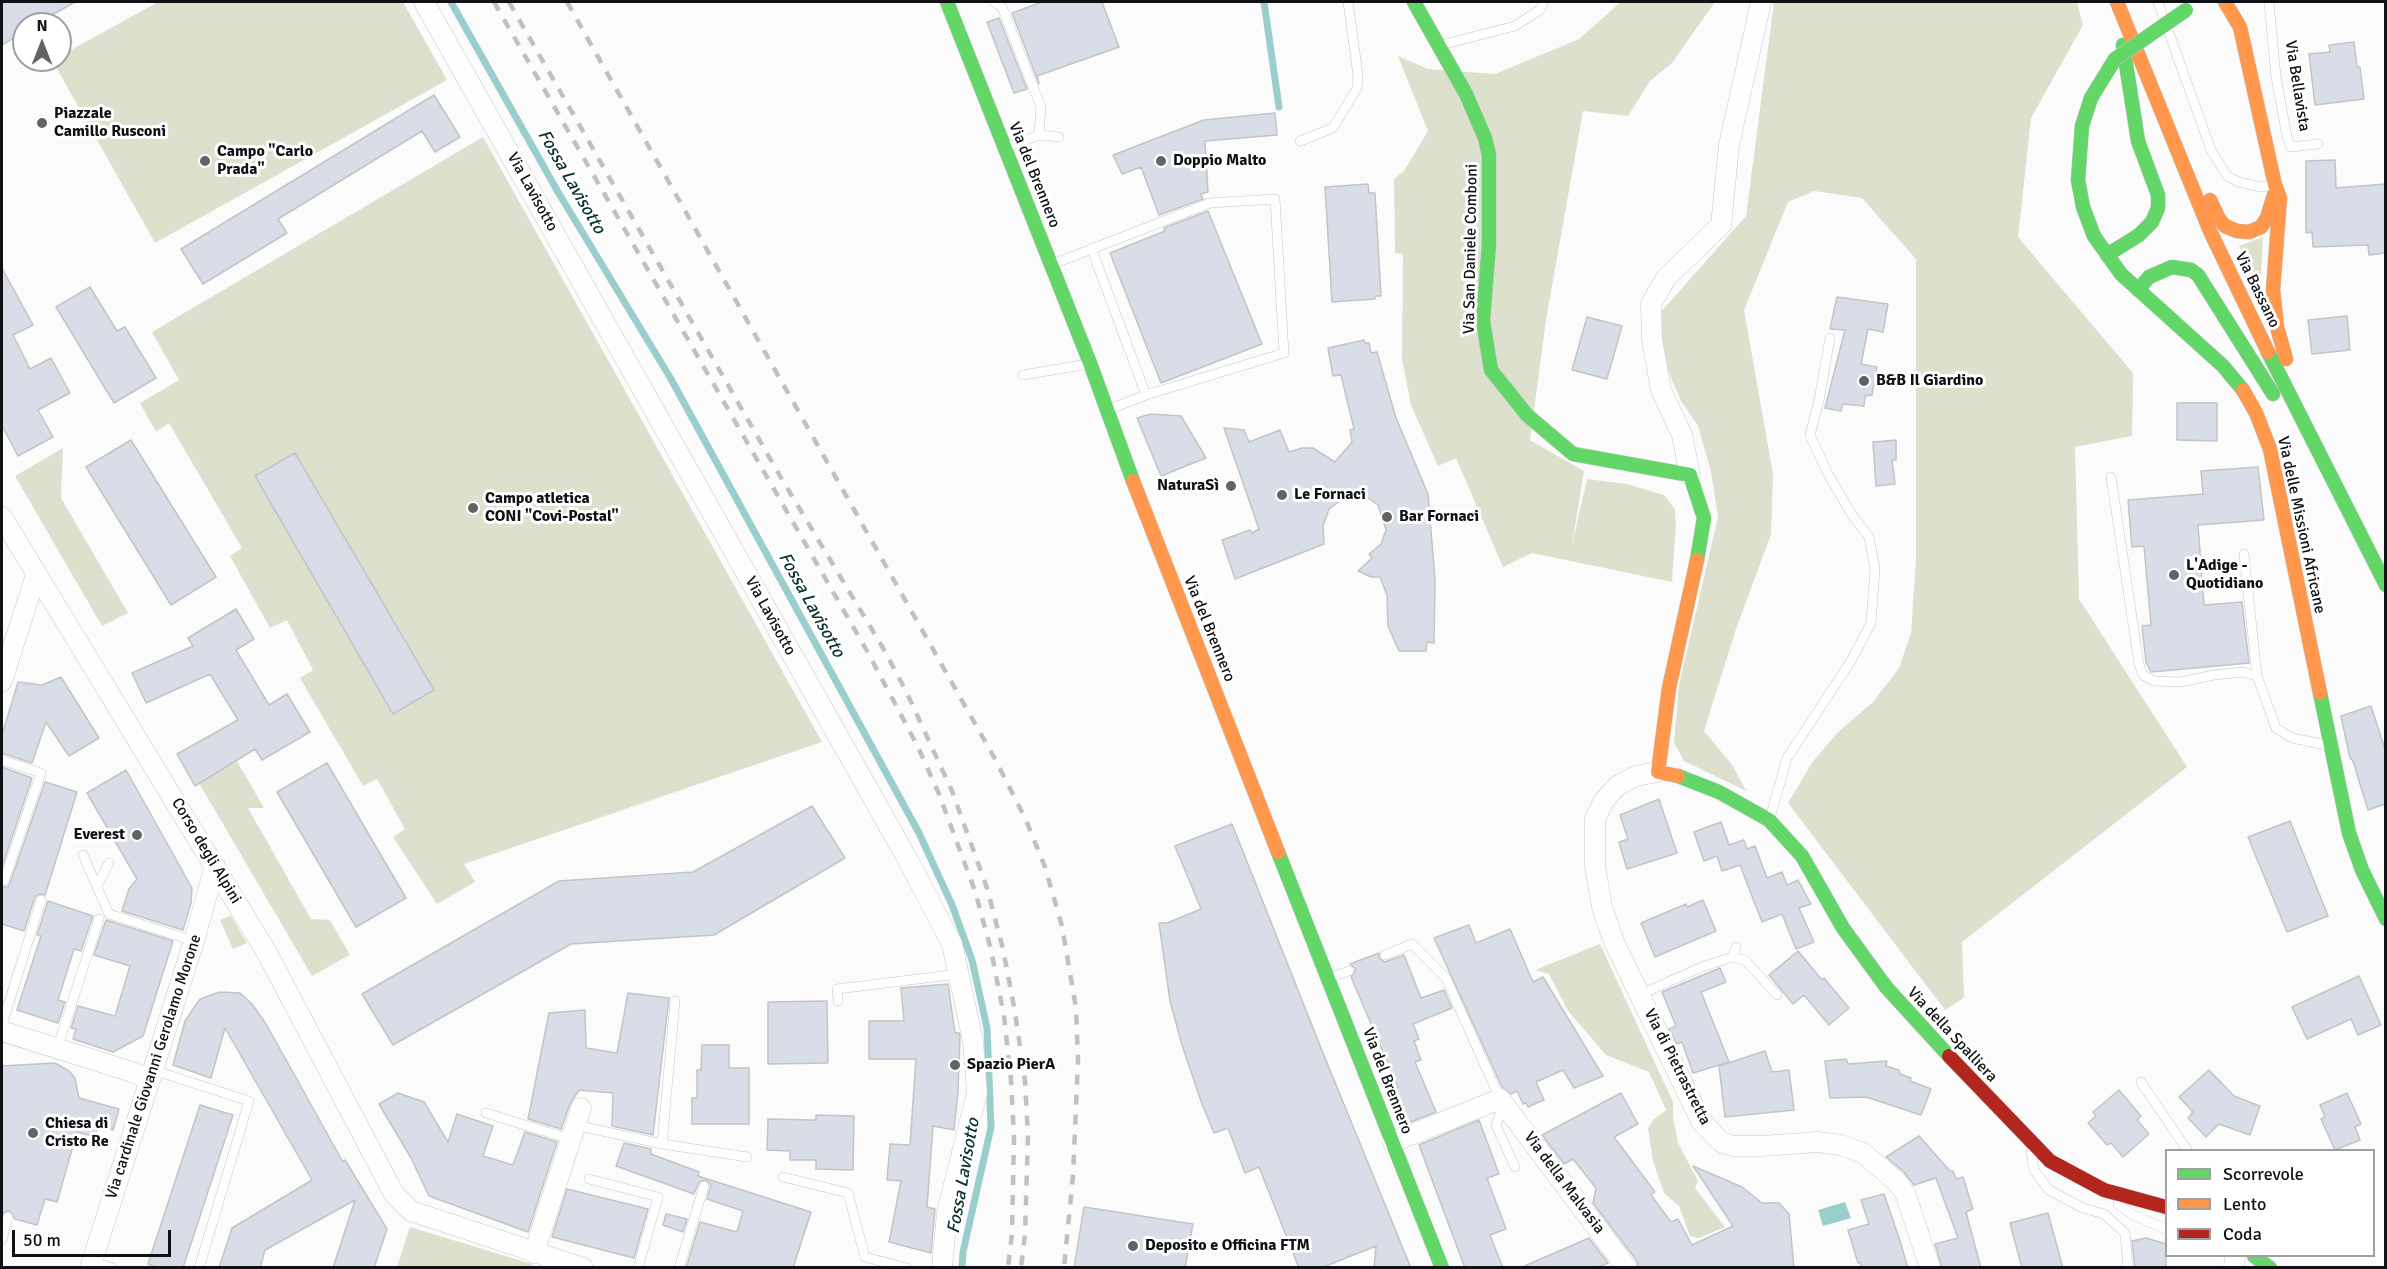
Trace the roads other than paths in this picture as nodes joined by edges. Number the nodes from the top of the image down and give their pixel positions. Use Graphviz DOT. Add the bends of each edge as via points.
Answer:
graph roads {
  1 [pos="424,2"];
  2 [pos="994,2"];
  3 [pos="1348,2"];
  4 [pos="1414,2"];
  5 [pos="1544,2"];
  6 [pos="1761,2"];
  7 [pos="2158,2"];
  8 [pos="2225,2"];
  9 [pos="2269,2"];
  10 [pos="952,3"];
  11 [pos="2118,6"];
  12 [pos="2192,6"];
  13 [pos="1439,45"];
  14 [pos="1039,135"];
  15 [pos="1059,137"];
  16 [pos="1300,141"];
  17 [pos="2318,144"];
  18 [pos="1005,148"];
  19 [pos="2275,185"];
  20 [pos="1092,250"];
  21 [pos="2107,255"];
  22 [pos="1052,265"];
  23 [pos="2138,290"];
  24 [pos="1830,338"];
  25 [pos="1090,363"];
  26 [pos="1023,375"];
  27 [pos="1146,395"];
  28 [pos="1108,409"];
  29 [pos="2307,432"];
  30 [pos="1690,475"];
  31 [pos="2111,477"];
  32 [pos="2,517"];
  33 [pos="2244,554"];
  34 [pos="36,575"];
  35 [pos="2385,585"];
  36 [pos="5,655"];
  37 [pos="2257,676"];
  38 [pos="2,681"];
  39 [pos="2329,746"];
  40 [pos="2,760"];
  41 [pos="1658,772"];
  42 [pos="1769,820"];
  43 [pos="83,855"];
  44 [pos="110,862"];
  45 [pos="215,866"];
  46 [pos="2,880"];
  47 [pos="97,886"];
  48 [pos="41,900"];
  49 [pos="99,919"];
  50 [pos="2385,920"];
  51 [pos="194,941"];
  52 [pos="1736,947"];
  53 [pos="1385,955"];
  54 [pos="1732,957"];
  55 [pos="1349,971"];
  56 [pos="958,974"];
  57 [pos="1329,978"];
  58 [pos="1639,995"];
  59 [pos="1777,995"];
  60 [pos="675,1001"];
  61 [pos="838,1001"];
  62 [pos="2,1025"];
  63 [pos="2,1031"];
  64 [pos="57,1049"];
  65 [pos="151,1075"];
  66 [pos="2141,1082"];
  67 [pos="1500,1108"];
  68 [pos="486,1113"];
  69 [pos="575,1124"];
  70 [pos="2030,1140"];
  71 [pos="1392,1142"];
  72 [pos="662,1144"];
  73 [pos="2186,1149"];
  74 [pos="747,1156"];
  75 [pos="1515,1167"];
  76 [pos="783,1177"];
  77 [pos="589,1179"];
  78 [pos="704,1186"];
  79 [pos="2103,1190"];
  80 [pos="2165,1207"];
  81 [pos="8,1217"];
  82 [pos="2165,1229"];
  83 [pos="2,1239"];
  84 [pos="2255,1257"];
  85 [pos="546,1259"];
  86 [pos="91,1264"];
  87 [pos="1439,1264"];
  88 [pos="112,1268"];
  89 [pos="199,1268"];
  90 [pos="583,1268"];
  91 [pos="638,1268"];
  92 [pos="679,1268"];
  93 [pos="907,1268"];
  94 [pos="942,1268"];
  95 [pos="1627,1268"];
  96 [pos="1930,1268"];
  97 [pos="2128,1268"];
  98 [pos="2270,1268"];
  1 -- 56 [label="street, Via Lavisotto" via="908,860 952,944"];
  2 -- 14 [label="lane" via="1002,7 1041,107"];
  3 -- 16 [label="lane" via="1357,88 1333,128"];
  4 -- 13 [label="main road, Via San Daniele Comboni"];
  5 -- 13 [label="lane" via="1541,9 1515,26"];
  6 -- 30 [label="street" via="1729,145 1721,225 1666,278 1651,304 1652,339 1661,390 1682,435"];
  7 -- 19 [label="lane" via="2211,150 2227,176 2261,187"];
  8 -- 19 [label="main road" via="2241,27"];
  9 -- 17 [label="lane, Via Bellavista" via="2287,137 2291,147"];
  10 -- 18 [label="main road, Via del Brennero"];
  11 -- 19 [label="main road" via="2179,126 2218,219 2237,231 2261,227"];
  11 -- 21 [label="main road" via="2138,141 2158,195 2158,208 2152,222 2139,235"];
  11 -- 29 [label="main road, Via Bassano" via="2210,231"];
  12 -- 21 [label="main road, Via delle Missioni Africane, bridge" via="2115,59 2091,98 2082,126 2080,194 2094,236"];
  13 -- 30 [label="main road, Via San Daniele Comboni" via="1466,94 1489,155 1489,244 1483,321 1491,370 1527,415 1573,454"];
  14 -- 15 [label="lane"];
  14 -- 18 [label="lane"];
  18 -- 22 [label="main road, Via del Brennero"];
  19 -- 29 [label="main road" via="2280,198 2273,290 2277,327"];
  20 -- 22 [label="lane"];
  20 -- 27 [label="lane"];
  20 -- 27 [label="lane" via="1210,203 1275,199 1284,353"];
  21 -- 23 [label="main road, Via delle Missioni Africane"];
  22 -- 25 [label="main road, Via del Brennero"];
  23 -- 29 [label="main road" via="2149,277 2172,267 2198,275 2279,404"];
  23 -- 39 [label="main road, Via delle Missioni Africane" via="2223,366 2256,413 2270,449"];
  24 -- 42 [label="lane" via="1810,435 1842,498 1869,537 1875,569 1871,623 1851,661 1787,758"];
  25 -- 26 [label="lane"];
  25 -- 28 [label="main road, Via del Brennero"];
  27 -- 28 [label="lane"];
  28 -- 57 [label="main road, Via del Brennero" via="1147,518"];
  29 -- 35 [label="main road, Via Bassano"];
  30 -- 41 [label="main road" via="1704,518 1669,688"];
  31 -- 37 [label="lane" via="2143,675 2154,681 2180,682 2243,672"];
  32 -- 34 [label="street, Corso degli Alpini"];
  33 -- 37 [label="lane"];
  34 -- 36 [label="street"];
  34 -- 45 [label="street, Corso degli Alpini"];
  36 -- 38 [label="street"];
  37 -- 39 [label="lane" via="2276,729 2292,738"];
  39 -- 50 [label="main road, Via delle Missioni Africane" via="2349,833"];
  40 -- 46 [label="lane" via="41,773"];
  41 -- 42 [label="main road, Via della Spalliera" via="1719,792"];
  41 -- 58 [label="street, Via di Pietrastretta" via="1636,776 1617,786 1603,802 1594,830 1602,906"];
  42 -- 70 [label="main road, Via della Spalliera" via="1802,856 1843,928 1886,987"];
  43 -- 47 [label="lane"];
  44 -- 47 [label="lane"];
  45 -- 51 [label="street, Via cardinale Giovanni Gerolamo Morone"];
  45 -- 85 [label="street, Corso degli Alpini" via="267,953 394,1194 411,1211"];
  47 -- 51 [label="lane" via="110,914"];
  48 -- 62 [label="lane"];
  49 -- 64 [label="lane"];
  51 -- 65 [label="street, Via cardinale Giovanni Gerolamo Morone"];
  52 -- 54 [label="lane"];
  53 -- 67 [label="lane, Via della Malvasia" via="1412,944 1446,978"];
  54 -- 58 [label="lane, Via di Pietrastretta"];
  54 -- 59 [label="lane" via="1745,960"];
  55 -- 57 [label="lane"];
  56 -- 61 [label="lane" via="837,990"];
  56 -- 94 [label="street, Via Lavisotto" via="974,1041 977,1093 947,1212"];
  57 -- 71 [label="main road, Via del Brennero"];
  58 -- 96 [label="street, Via di Pietrastretta" via="1701,1121 1721,1142 1733,1146 1818,1142 1863,1153 1905,1193"];
  60 -- 72 [label="lane"];
  63 -- 64 [label="street"];
  64 -- 65 [label="street"];
  65 -- 86 [label="street, Via cardinale Giovanni Gerolamo Morone"];
  65 -- 89 [label="lane" via="249,1101"];
  66 -- 73 [label="lane"];
  67 -- 71 [label="street"];
  67 -- 75 [label="lane, Via della Malvasia" via="1496,1125"];
  67 -- 95 [label="street, Via della Malvasia"];
  68 -- 69 [label="lane"];
  69 -- 72 [label="lane"];
  69 -- 85 [label="street"];
  70 -- 79 [label="main road, Via della Spalliera" via="2050,1161"];
  70 -- 97 [label="lane" via="2034,1170 2049,1190 2103,1214 2125,1233"];
  71 -- 87 [label="main road, Via del Brennero"];
  72 -- 74 [label="lane"];
  76 -- 93 [label="lane" via="848,1193 865,1257"];
  77 -- 91 [label="lane" via="658,1197"];
  78 -- 92 [label="lane"];
  79 -- 80 [label="main road, Via della Spalliera"];
  79 -- 82 [label="lane" via="2133,1215"];
  81 -- 83 [label="lane"];
  84 -- 98 [label="main road"];
  85 -- 90 [label="street"];
  86 -- 88 [label="lane"];
}
